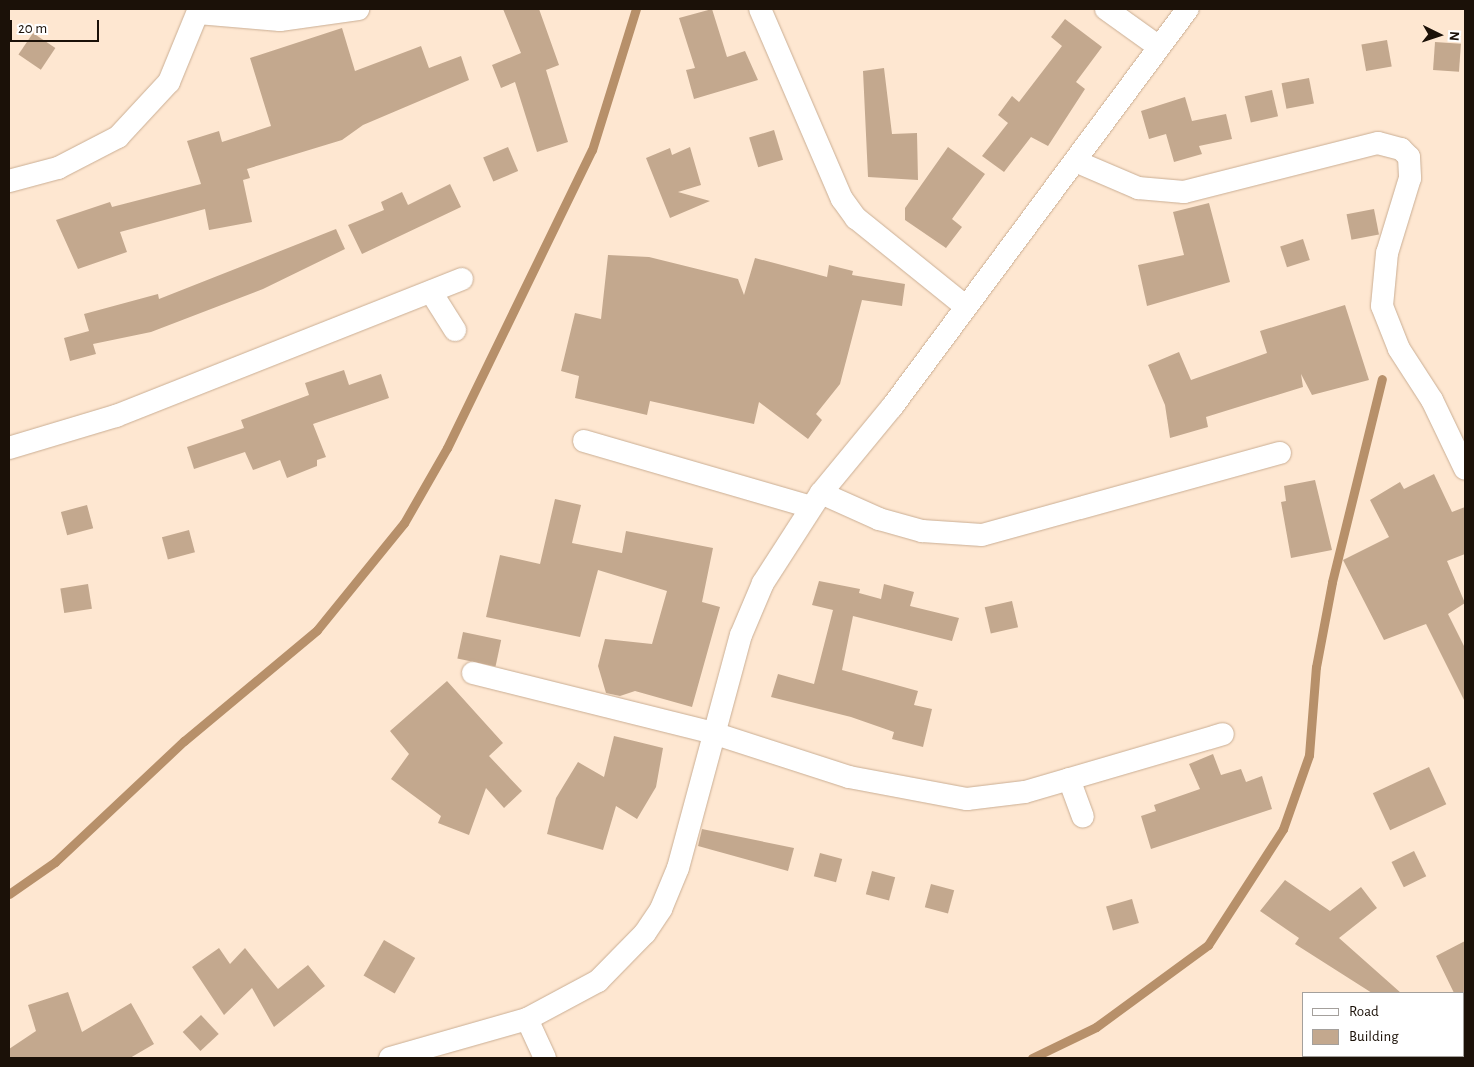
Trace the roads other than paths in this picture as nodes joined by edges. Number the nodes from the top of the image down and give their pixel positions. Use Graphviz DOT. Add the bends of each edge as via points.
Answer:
graph roads {
  1 [pos="358,9"];
  2 [pos="760,9"];
  3 [pos="1106,9"];
  4 [pos="1188,9"];
  5 [pos="199,11"];
  6 [pos="1159,47"];
  7 [pos="1075,161"];
  8 [pos="9,181"];
  9 [pos="462,279"];
  10 [pos="431,292"];
  11 [pos="965,306"];
  12 [pos="455,330"];
  13 [pos="584,441"];
  14 [pos="9,448"];
  15 [pos="1280,453"];
  16 [pos="1465,469"];
  17 [pos="816,500"];
  18 [pos="473,672"];
  19 [pos="713,732"];
  20 [pos="1223,734"];
  21 [pos="1069,779"];
  22 [pos="1084,817"];
  23 [pos="527,1019"];
  24 [pos="390,1058"];
  25 [pos="545,1058"];
  1 -- 5 [label="street" via="280,20"];
  2 -- 11 [label="street" via="842,199 856,218"];
  3 -- 6 [label="street"];
  4 -- 6 [label="street"];
  5 -- 8 [label="street" via="169,82 118,137 58,168"];
  6 -- 7 [label="street"];
  7 -- 11 [label="street"];
  7 -- 16 [label="street" via="1138,188 1184,192 1378,143 1402,150 1409,157 1410,178 1387,254 1382,306 1399,349 1432,400"];
  9 -- 10 [label="street"];
  10 -- 12 [label="street"];
  10 -- 14 [label="street" via="116,416"];
  11 -- 17 [label="street" via="892,407"];
  13 -- 17 [label="street"];
  15 -- 17 [label="street" via="982,535 922,531"];
  17 -- 19 [label="street" via="750,608"];
  18 -- 19 [label="street"];
  19 -- 21 [label="street" via="849,777 937,796 992,798"];
  19 -- 23 [label="street" via="707,770 661,909 620,962 598,981"];
  20 -- 21 [label="street"];
  21 -- 22 [label="street"];
  23 -- 24 [label="street"];
  23 -- 25 [label="street"];
}
